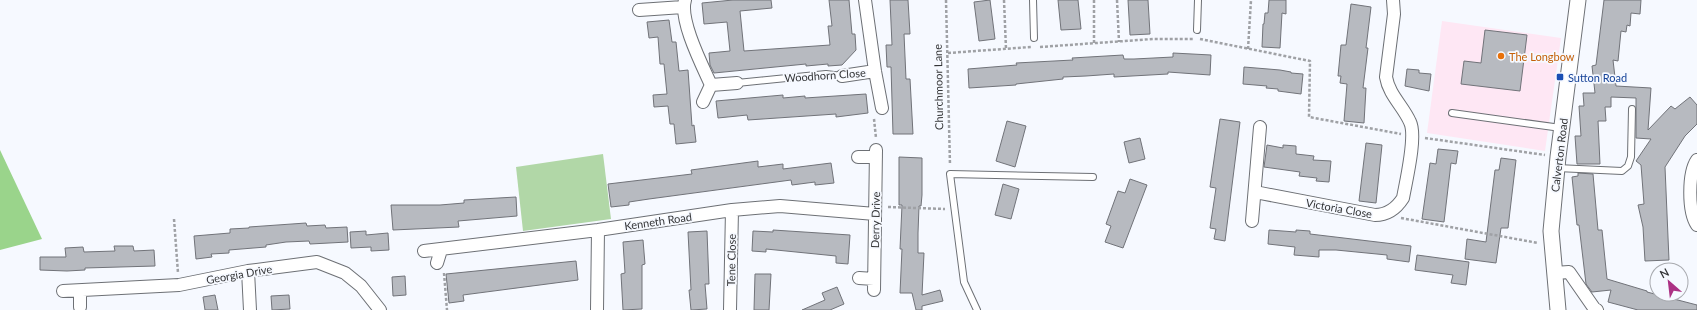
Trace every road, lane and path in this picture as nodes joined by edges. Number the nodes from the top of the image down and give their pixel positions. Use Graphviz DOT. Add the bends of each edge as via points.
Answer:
graph roads {
  1 [pos="865,0"];
  2 [pos="946,0"];
  3 [pos="1004,0"];
  4 [pos="1033,0"];
  5 [pos="1094,0"];
  6 [pos="1117,0"];
  7 [pos="1198,0"];
  8 [pos="1251,0"];
  9 [pos="1393,0"];
  10 [pos="1578,0"];
  11 [pos="684,4"];
  12 [pos="639,10"];
  13 [pos="1198,30"];
  14 [pos="1034,38"];
  15 [pos="1119,42"];
  16 [pos="1094,43"];
  17 [pos="1006,49"];
  18 [pos="1248,49"];
  19 [pos="948,53"];
  20 [pos="875,71"];
  21 [pos="842,76"];
  22 [pos="737,83"];
  23 [pos="711,85"];
  24 [pos="703,102"];
  25 [pos="882,108"];
  26 [pos="1632,109"];
  27 [pos="1452,113"];
  28 [pos="1260,127"];
  29 [pos="1562,128"];
  30 [pos="1413,136"];
  31 [pos="876,153"];
  32 [pos="858,157"];
  33 [pos="1697,160"];
  34 [pos="1558,163"];
  35 [pos="950,174"];
  36 [pos="1093,177"];
  37 [pos="1255,192"];
  38 [pos="955,209"];
  39 [pos="732,210"];
  40 [pos="875,210"];
  41 [pos="1386,214"];
  42 [pos="174,219"];
  43 [pos="1252,221"];
  44 [pos="1697,225"];
  45 [pos="598,230"];
  46 [pos="1551,245"];
  47 [pos="441,250"];
  48 [pos="424,252"];
  49 [pos="437,263"];
  50 [pos="248,270"];
  51 [pos="1554,273"];
  52 [pos="860,278"];
  53 [pos="178,285"];
  54 [pos="63,291"];
  55 [pos="80,291"];
  56 [pos="80,307"];
  57 [pos="250,310"];
  58 [pos="380,310"];
  59 [pos="447,310"];
  60 [pos="597,310"];
  61 [pos="730,310"];
  62 [pos="977,310"];
  63 [pos="1558,310"];
  64 [pos="1597,310"];
  1 -- 20 [label="street, Woodhorn Close"];
  2 -- 19 [label="path, Churchmoor Lane"];
  3 -- 17 [label="path"];
  4 -- 14 [label="lane"];
  5 -- 16 [label="path"];
  6 -- 15 [label="path"];
  7 -- 13 [label="lane"];
  8 -- 18 [label="path"];
  9 -- 30 [label="street" via="1387,86 1411,123"];
  10 -- 29 [label="street, Calverton Road"];
  11 -- 12 [label="street"];
  11 -- 23 [label="street" via="693,44"];
  15 -- 16 [label="path"];
  15 -- 18 [label="path" via="1198,39"];
  16 -- 17 [label="path"];
  17 -- 19 [label="path"];
  18 -- 30 [label="path" via="1310,61 1309,117"];
  19 -- 35 [label="path, Churchmoor Lane"];
  20 -- 21 [label="street, Woodhorn Close"];
  20 -- 25 [label="street, Woodhorn Close"];
  21 -- 22 [label="lane, Woodhorn Close" via="826,74"];
  22 -- 23 [label="street"];
  23 -- 24 [label="street"];
  25 -- 31 [label="path" via="874,114"];
  26 -- 34 [label="lane" via="1631,157 1628,166 1622,171"];
  27 -- 29 [label="lane"];
  28 -- 37 [label="street"];
  29 -- 34 [label="street, Calverton Road"];
  30 -- 34 [label="path"];
  30 -- 41 [label="street, Victoria Close" via="1403,198"];
  31 -- 32 [label="street"];
  31 -- 40 [label="street, Derry Drive"];
  33 -- 44 [label="street" via="1691,176 1691,209"];
  34 -- 46 [label="street, Calverton Road"];
  35 -- 36 [label="lane"];
  35 -- 38 [label="lane"];
  37 -- 41 [label="street, Victoria Close" via="1375,215"];
  37 -- 43 [label="street"];
  38 -- 40 [label="path"];
  38 -- 62 [label="lane" via="964,282"];
  39 -- 40 [label="street, Kenneth Road" via="780,206"];
  39 -- 45 [label="street, Kenneth Road"];
  39 -- 61 [label="street, Tene Close"];
  40 -- 52 [label="street, Derry Drive" via="874,285"];
  41 -- 46 [label="path"];
  42 -- 53 [label="path"];
  45 -- 47 [label="street, Kenneth Road"];
  45 -- 60 [label="street"];
  46 -- 51 [label="street, Calverton Road"];
  47 -- 48 [label="street, Kenneth Road"];
  47 -- 49 [label="street"];
  49 -- 59 [label="path" via="444,272"];
  50 -- 53 [label="street, Georgia Drive"];
  50 -- 57 [label="street"];
  50 -- 58 [label="street, Georgia Drive" via="317,262 345,273 361,286"];
  51 -- 63 [label="street, Calverton Road"];
  51 -- 64 [label="street" via="1568,272"];
  53 -- 55 [label="street, Georgia Drive"];
  54 -- 55 [label="street, Georgia Drive"];
  55 -- 56 [label="street"];
}
